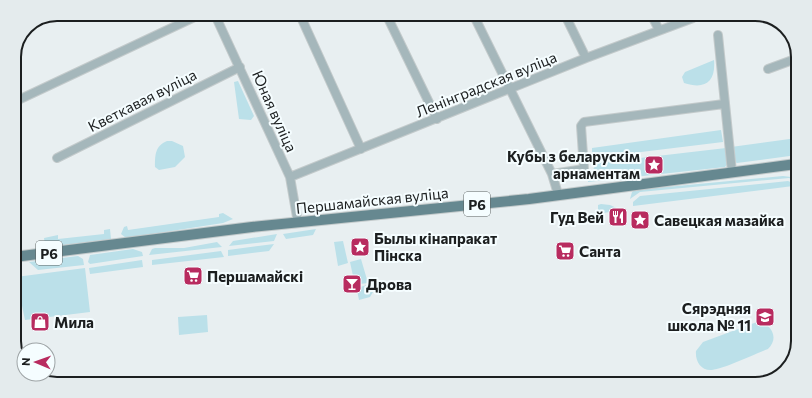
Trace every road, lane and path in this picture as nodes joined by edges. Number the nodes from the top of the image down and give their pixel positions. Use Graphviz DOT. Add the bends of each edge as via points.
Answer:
graph roads {
  1 [pos="186,21"];
  2 [pos="218,21"];
  3 [pos="302,21"];
  4 [pos="389,21"];
  5 [pos="476,21"];
  6 [pos="568,21"];
  7 [pos="654,21"];
  8 [pos="684,21"];
  9 [pos="659,30"];
  10 [pos="718,35"];
  11 [pos="586,58"];
  12 [pos="791,61"];
  13 [pos="240,67"];
  14 [pos="768,69"];
  15 [pos="510,89"];
  16 [pos="21,99"];
  17 [pos="724,104"];
  18 [pos="437,119"];
  19 [pos="361,149"];
  20 [pos="57,158"];
  21 [pos="791,165"];
  22 [pos="732,172"];
  23 [pos="552,174"];
  24 [pos="290,177"];
  25 [pos="558,194"];
  26 [pos="298,222"];
  27 [pos="21,256"];
  1 -- 16 [label="street"];
  2 -- 13 [label="street, Юная вуліца"];
  3 -- 19 [label="street"];
  4 -- 18 [label="street"];
  5 -- 15 [label="street"];
  6 -- 11 [label="street"];
  7 -- 9 [label="street"];
  8 -- 9 [label="street, Ленінградская вуліца"];
  9 -- 11 [label="street, Ленінградская вуліца"];
  10 -- 17 [label="street"];
  11 -- 15 [label="street, Ленінградская вуліца"];
  12 -- 14 [label="street"];
  13 -- 20 [label="street, Кветкавая вуліца"];
  13 -- 24 [label="street, Юная вуліца"];
  15 -- 18 [label="street, Ленінградская вуліца"];
  15 -- 23 [label="street"];
  17 -- 22 [label="street"];
  17 -- 23 [label="street" via="584,122 581,126 584,169"];
  18 -- 19 [label="street, Ленінградская вуліца"];
  19 -- 24 [label="street, Ленінградская вуліца"];
  21 -- 22 [label="main road, Першамайская вуліца / Р6"];
  22 -- 25 [label="main road, Першамайская вуліца / Р6"];
  23 -- 25 [label="street"];
  24 -- 26 [label="street, Юная вуліца"];
  25 -- 26 [label="main road, Першамайская вуліца / Р6"];
  26 -- 27 [label="main road, Першамайская вуліца / Р6"];
}
